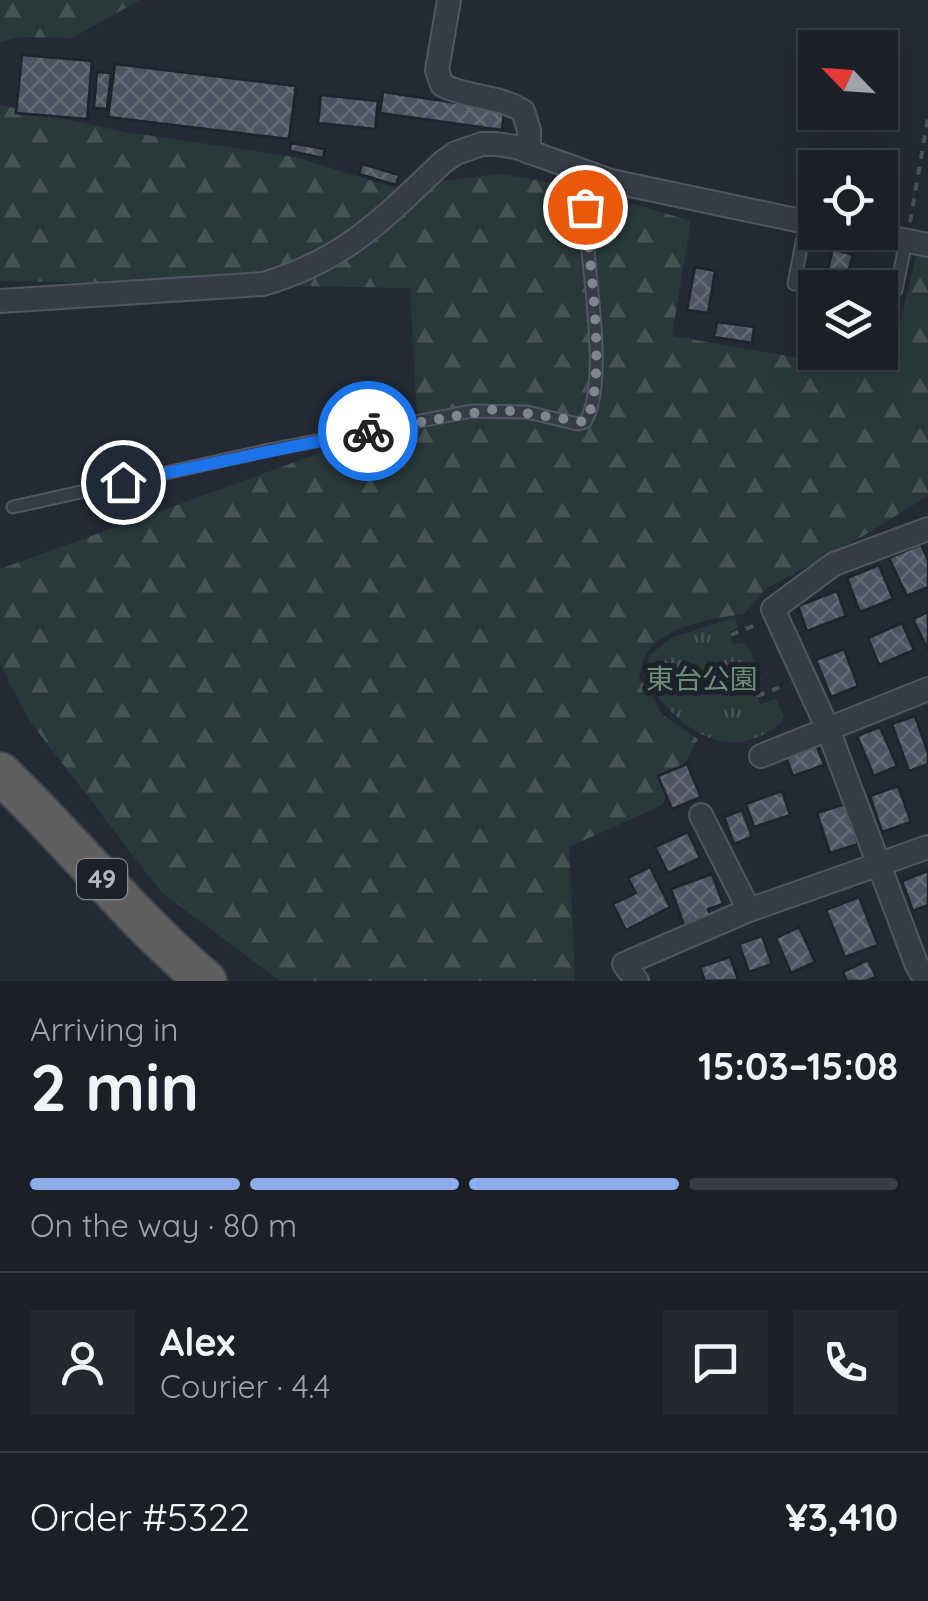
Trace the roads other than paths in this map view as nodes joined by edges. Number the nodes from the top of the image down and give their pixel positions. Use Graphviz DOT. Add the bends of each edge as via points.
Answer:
graph roads {
  1 [pos="450,0"];
  2 [pos="528,152"];
  3 [pos="587,173"];
  4 [pos="798,221"];
  5 [pos="917,243"];
  6 [pos="803,250"];
  7 [pos="794,284"];
  8 [pos="898,286"];
  9 [pos="0,301"];
  10 [pos="13,507"];
  11 [pos="928,529"];
  12 [pos="928,689"];
  13 [pos="827,728"];
  14 [pos="760,756"];
  15 [pos="0,773"];
  16 [pos="701,814"];
  17 [pos="928,847"];
  18 [pos="881,866"];
  19 [pos="749,910"];
  20 [pos="206,981"];
  21 [pos="636,981"];
  22 [pos="926,981"];
  1 -- 2 [label="street" via="436,70 442,84 522,110"];
  2 -- 3 [label="street"];
  2 -- 9 [label="street" via="482,144 456,153 338,254 263,284"];
  3 -- 4 [label="street"];
  3 -- 10 [label="lane" via="595,355 594,405 585,422 472,411"];
  5 -- 8 [label="lane"];
  6 -- 7 [label="lane"];
  11 -- 13 [label="street" via="834,564 773,608"];
  12 -- 13 [label="street"];
  13 -- 14 [label="street"];
  13 -- 18 [label="street"];
  15 -- 20 [label="highway, 49" via="159,941"];
  16 -- 19 [label="street"];
  17 -- 18 [label="street"];
  18 -- 19 [label="street"];
  18 -- 22 [label="street"];
  19 -- 21 [label="street" via="624,964"];
}
